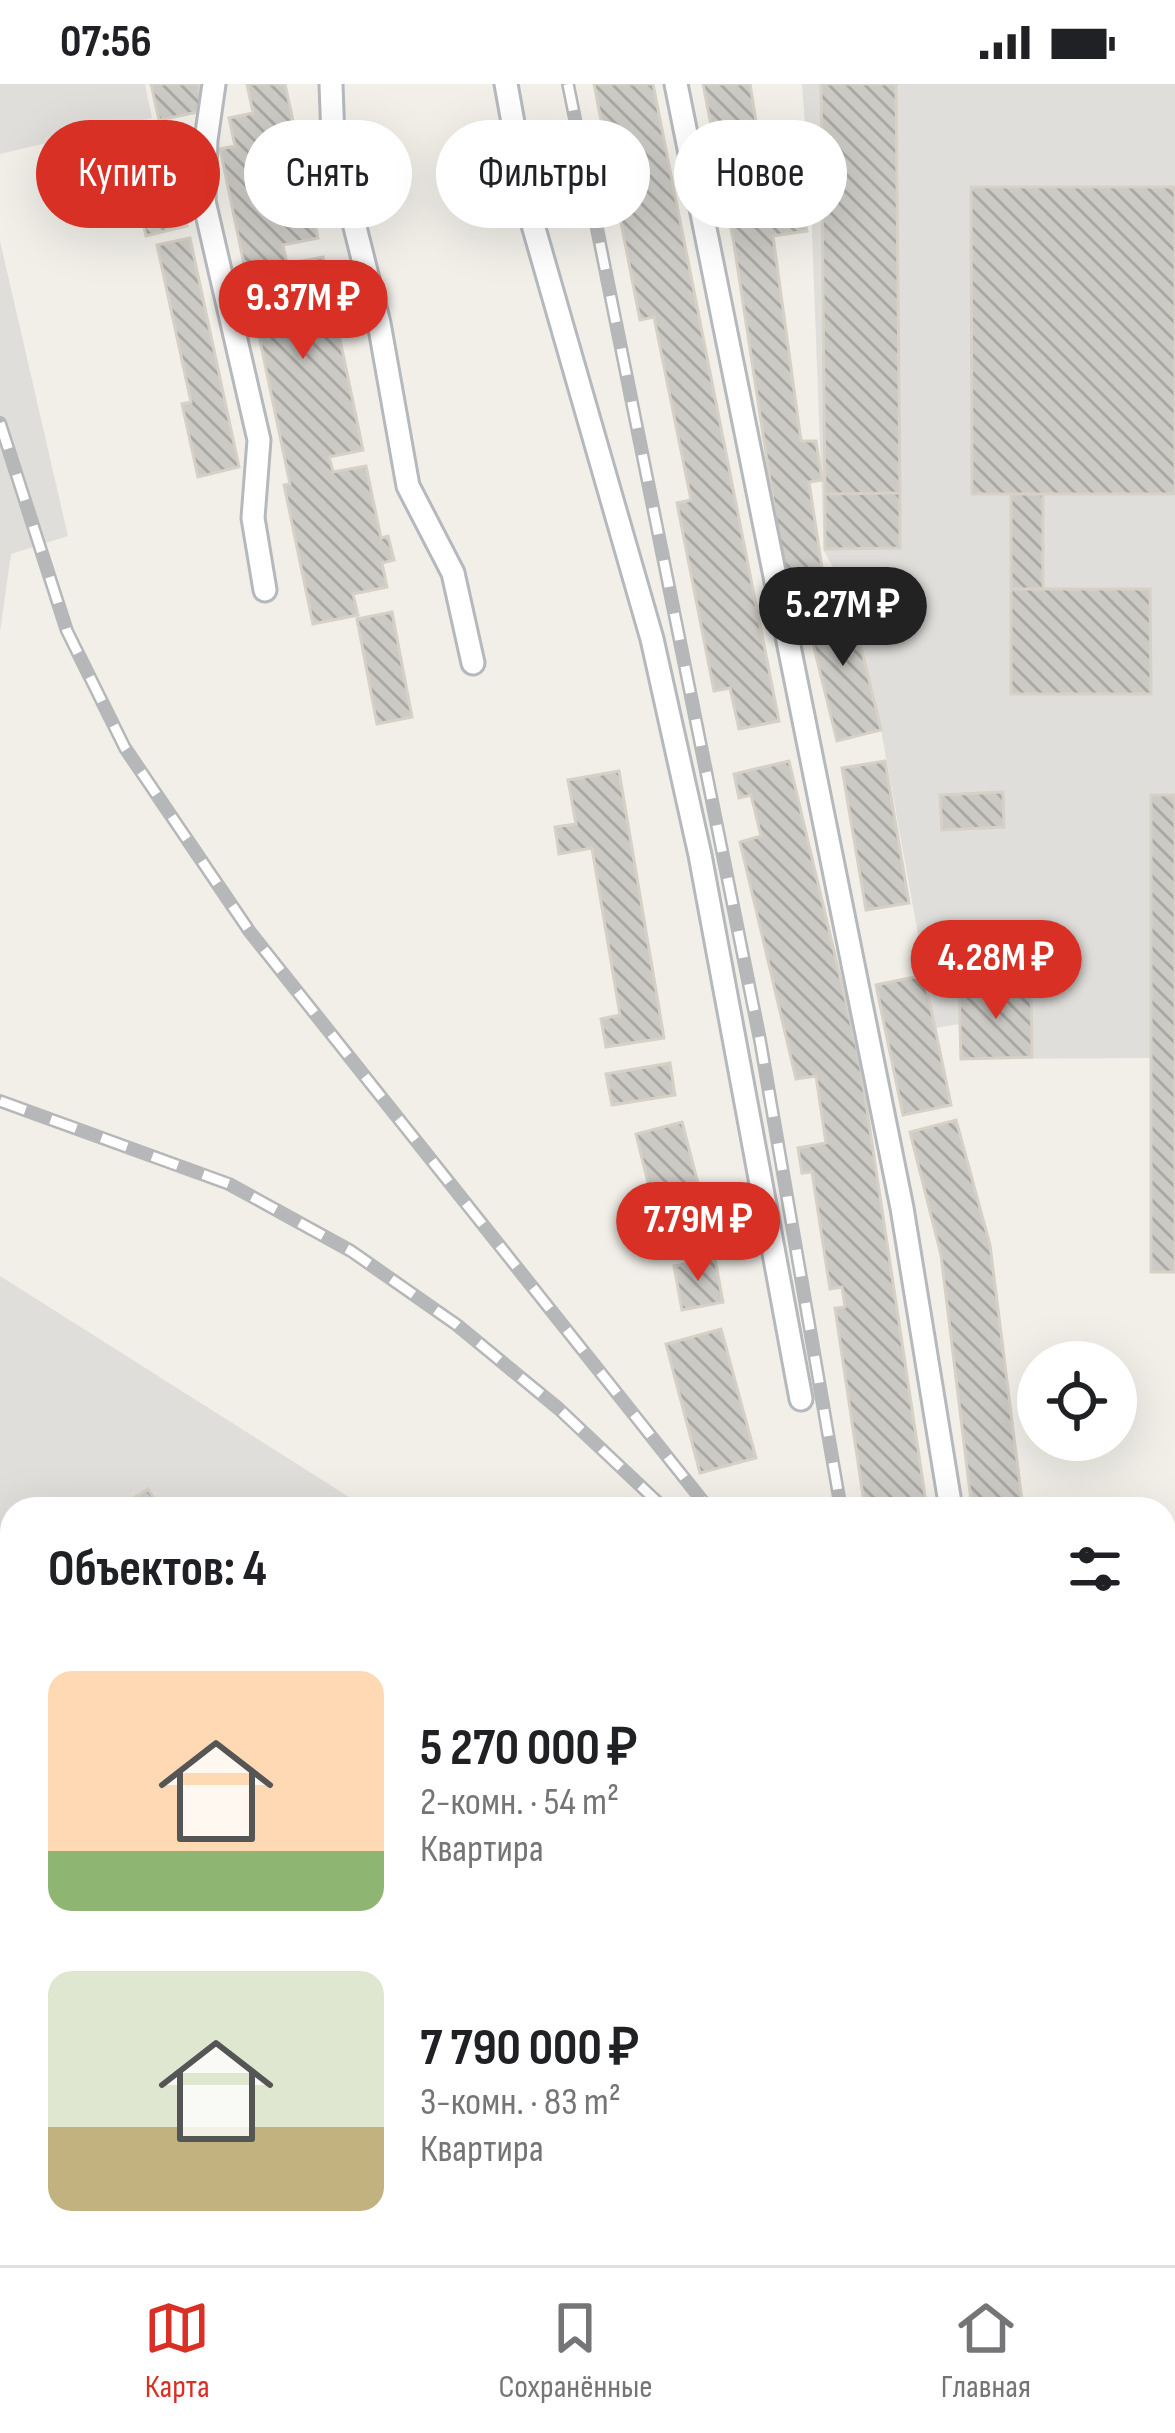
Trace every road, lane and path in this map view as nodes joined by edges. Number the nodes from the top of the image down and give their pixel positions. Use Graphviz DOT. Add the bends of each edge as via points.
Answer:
graph roads {
  1 [pos="214,84"];
  2 [pos="331,84"];
  3 [pos="506,84"];
  4 [pos="676,84"];
  5 [pos="265,590"];
  6 [pos="473,663"];
  7 [pos="801,1399"];
  8 [pos="949,1497"];
  1 -- 5 [label="lane" via="204,201 259,440 253,518"];
  2 -- 6 [label="lane" via="333,139 379,323 408,486 453,573"];
  3 -- 7 [label="lane" via="530,211 652,639"];
  4 -- 8 [label="lane" via="902,1208"];
}
